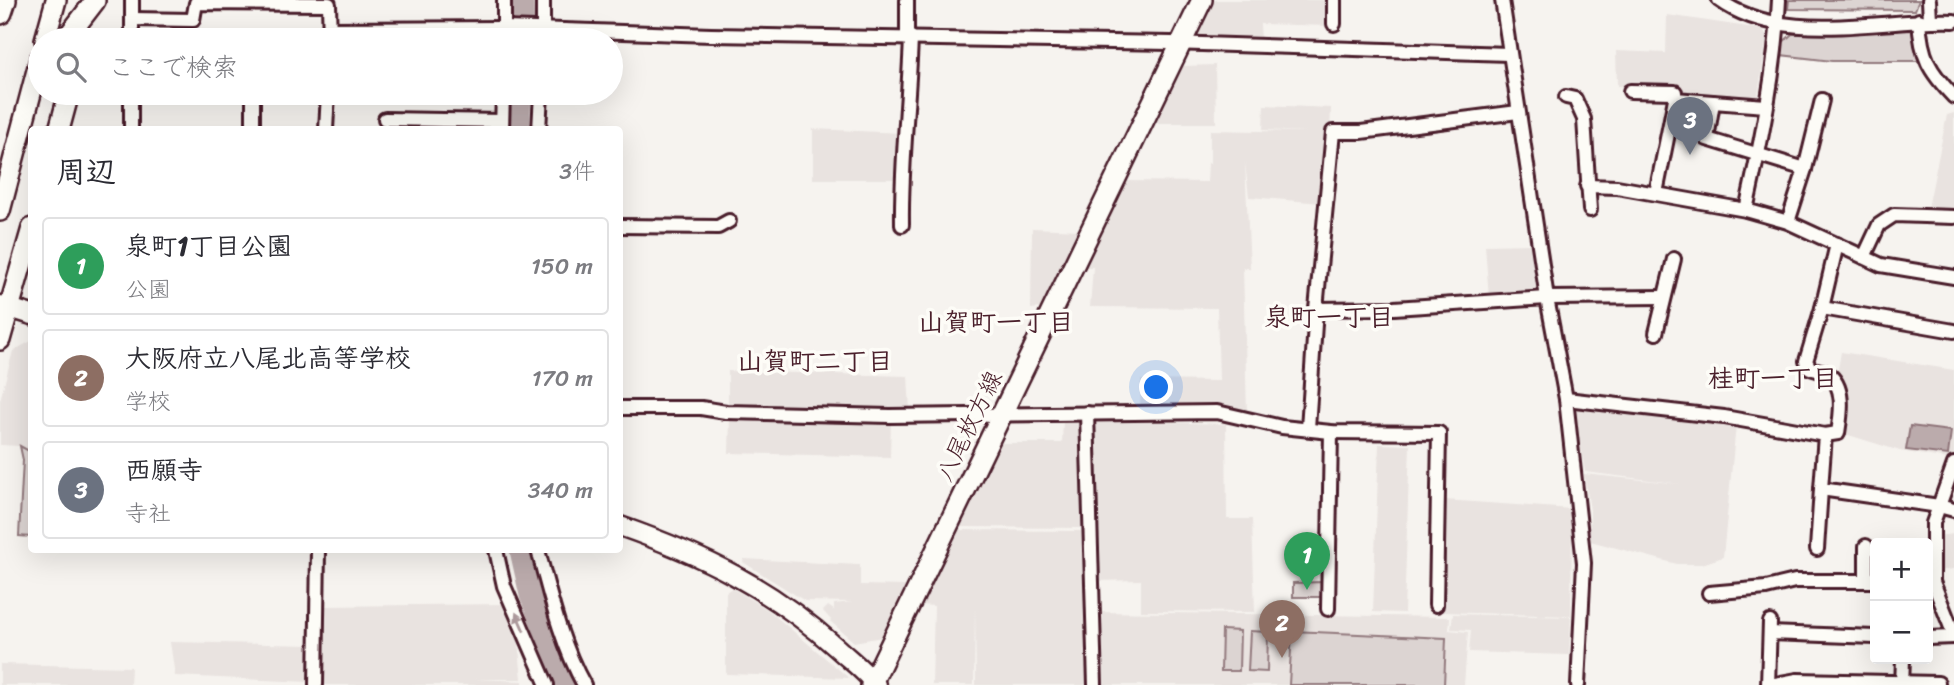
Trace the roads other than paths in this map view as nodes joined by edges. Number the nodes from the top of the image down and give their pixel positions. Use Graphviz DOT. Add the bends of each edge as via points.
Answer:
graph roads {
  1 [pos="4,0"];
  2 [pos="56,0"];
  3 [pos="132,0"];
  4 [pos="504,0"];
  5 [pos="543,0"];
  6 [pos="906,0"];
  7 [pos="1202,0"];
  8 [pos="1334,0"];
  9 [pos="1502,0"];
  10 [pos="1719,0"];
  11 [pos="1779,0"];
  12 [pos="1930,0"];
  13 [pos="95,1"];
  14 [pos="0,12"];
  15 [pos="132,19"];
  16 [pos="1925,20"];
  17 [pos="1954,22"];
  18 [pos="1334,24"];
  19 [pos="1778,24"];
  20 [pos="48,28"];
  21 [pos="74,28"];
  22 [pos="87,28"];
  23 [pos="132,28"];
  24 [pos="330,28"];
  25 [pos="504,28"];
  26 [pos="543,28"];
  27 [pos="623,34"];
  28 [pos="909,37"];
  29 [pos="1181,44"];
  30 [pos="1509,54"];
  31 [pos="1630,91"];
  32 [pos="1566,97"];
  33 [pos="1954,97"];
  34 [pos="1675,99"];
  35 [pos="1822,100"];
  36 [pos="1713,102"];
  37 [pos="28,103"];
  38 [pos="29,105"];
  39 [pos="66,105"];
  40 [pos="131,105"];
  41 [pos="253,105"];
  42 [pos="327,105"];
  43 [pos="503,105"];
  44 [pos="540,105"];
  45 [pos="1766,106"];
  46 [pos="1518,112"];
  47 [pos="25,114"];
  48 [pos="384,119"];
  49 [pos="502,125"];
  50 [pos="60,126"];
  51 [pos="131,126"];
  52 [pos="253,126"];
  53 [pos="326,126"];
  54 [pos="539,126"];
  55 [pos="1758,156"];
  56 [pos="1805,169"];
  57 [pos="1587,186"];
  58 [pos="1656,193"];
  59 [pos="1590,210"];
  60 [pos="1746,210"];
  61 [pos="0,211"];
  62 [pos="1954,217"];
  63 [pos="729,221"];
  64 [pos="1788,222"];
  65 [pos="902,225"];
  66 [pos="623,226"];
  67 [pos="28,240"];
  68 [pos="1837,244"];
  69 [pos="1864,257"];
  70 [pos="1674,259"];
  71 [pos="1954,277"];
  72 [pos="1664,297"];
  73 [pos="1547,298"];
  74 [pos="5,306"];
  75 [pos="1822,308"];
  76 [pos="1316,309"];
  77 [pos="28,314"];
  78 [pos="1954,331"];
  79 [pos="1656,333"];
  80 [pos="0,340"];
  81 [pos="1566,399"];
  82 [pos="623,408"];
  83 [pos="1087,413"];
  84 [pos="1001,415"];
  85 [pos="1308,428"];
  86 [pos="1331,432"];
  87 [pos="1825,435"];
  88 [pos="1954,464"];
  89 [pos="1821,489"];
  90 [pos="1939,506"];
  91 [pos="1954,510"];
  92 [pos="623,527"];
  93 [pos="1932,538"];
  94 [pos="1866,546"];
  95 [pos="1816,549"];
  96 [pos="318,553"];
  97 [pos="497,553"];
  98 [pos="539,553"];
  99 [pos="1870,574"];
  100 [pos="1870,581"];
  101 [pos="1933,589"];
  102 [pos="1709,593"];
  103 [pos="1436,605"];
  104 [pos="1328,609"];
  105 [pos="1954,636"];
  106 [pos="1870,638"];
  107 [pos="1933,638"];
  108 [pos="1903,664"];
  109 [pos="1902,683"];
  110 [pos="1938,683"];
  111 [pos="873,684"];
  112 [pos="316,685"];
  113 [pos="547,685"];
  114 [pos="584,685"];
  115 [pos="1095,685"];
  116 [pos="1578,685"];
  117 [pos="1769,685"];
  1 -- 14 [label="highway"];
  2 -- 20 [label="main road"];
  3 -- 15 [label="street"];
  4 -- 25 [label="street"];
  5 -- 26 [label="street"];
  6 -- 28 [label="street"];
  7 -- 29 [label="main road, 八尾枚方線"];
  8 -- 18 [label="street"];
  9 -- 30 [label="street"];
  10 -- 19 [label="street"];
  11 -- 19 [label="street"];
  12 -- 16 [label="street"];
  13 -- 21 [label="main road"];
  13 -- 22 [label="main road"];
  15 -- 23 [label="street"];
  15 -- 24 [label="street" via="194,20 196,3 329,5"];
  16 -- 17 [label="street"];
  16 -- 19 [label="street" via="1847,26"];
  16 -- 33 [label="street" via="1920,41 1928,66"];
  19 -- 45 [label="street"];
  27 -- 28 [label="street"];
  28 -- 29 [label="street"];
  28 -- 65 [label="street"];
  29 -- 30 [label="street"];
  29 -- 84 [label="main road, 八尾枚方線"];
  30 -- 46 [label="street"];
  31 -- 34 [label="street" via="1675,92"];
  32 -- 57 [label="street" via="1575,99 1584,119"];
  34 -- 36 [label="street"];
  34 -- 58 [label="street"];
  35 -- 56 [label="street"];
  36 -- 45 [label="street"];
  36 -- 55 [label="street" via="1707,139"];
  37 -- 47 [label="main road"];
  38 -- 47 [label="main road"];
  39 -- 50 [label="main road"];
  40 -- 51 [label="street"];
  41 -- 52 [label="street"];
  42 -- 53 [label="street"];
  43 -- 49 [label="street"];
  44 -- 54 [label="street"];
  45 -- 55 [label="street"];
  46 -- 73 [label="street"];
  46 -- 76 [label="street" via="1333,132"];
  47 -- 61 [label="main road"];
  48 -- 49 [label="street"];
  55 -- 56 [label="street"];
  55 -- 60 [label="street"];
  56 -- 64 [label="street"];
  57 -- 58 [label="street"];
  57 -- 59 [label="street"];
  58 -- 60 [label="street"];
  60 -- 64 [label="street"];
  62 -- 69 [label="street" via="1894,215 1879,225"];
  63 -- 66 [label="street" via="718,227"];
  64 -- 68 [label="street"];
  67 -- 74 [label="main road"];
  68 -- 69 [label="street"];
  68 -- 75 [label="street"];
  69 -- 71 [label="street" via="1881,265"];
  70 -- 72 [label="street"];
  72 -- 73 [label="street"];
  72 -- 79 [label="street"];
  73 -- 76 [label="street" via="1394,309"];
  73 -- 81 [label="street"];
  74 -- 77 [label="main road"];
  74 -- 80 [label="main road"];
  75 -- 78 [label="street"];
  75 -- 87 [label="street" via="1806,361 1810,368 1828,374 1840,392 1838,433"];
  76 -- 85 [label="street"];
  81 -- 87 [label="street" via="1724,417"];
  81 -- 116 [label="street" via="1584,563"];
  82 -- 84 [label="street"];
  83 -- 84 [label="street"];
  83 -- 85 [label="street" via="1217,412 1282,427"];
  83 -- 115 [label="street"];
  84 -- 111 [label="main road, 八尾枚方線"];
  85 -- 86 [label="street"];
  86 -- 103 [label="street" via="1439,433"];
  86 -- 104 [label="street"];
  87 -- 89 [label="street"];
  88 -- 90 [label="street"];
  89 -- 90 [label="street"];
  89 -- 95 [label="street"];
  90 -- 91 [label="street"];
  90 -- 93 [label="street"];
  92 -- 111 [label="main road" via="713,562 759,587 813,627"];
  94 -- 99 [label="street"];
  96 -- 112 [label="street"];
  113 -- 97 [label="street, one-way" via="504,586"];
  98 -- 114 [label="street" via="564,638"];
  100 -- 102 [label="street" via="1795,581"];
  101 -- 105 [label="street"];
  105 -- 107 [label="street"];
  106 -- 117 [label="street" via="1770,628"];
  108 -- 109 [label="street"];
  109 -- 110 [label="street"];
  109 -- 117 [label="street" via="1797,680"];
}
